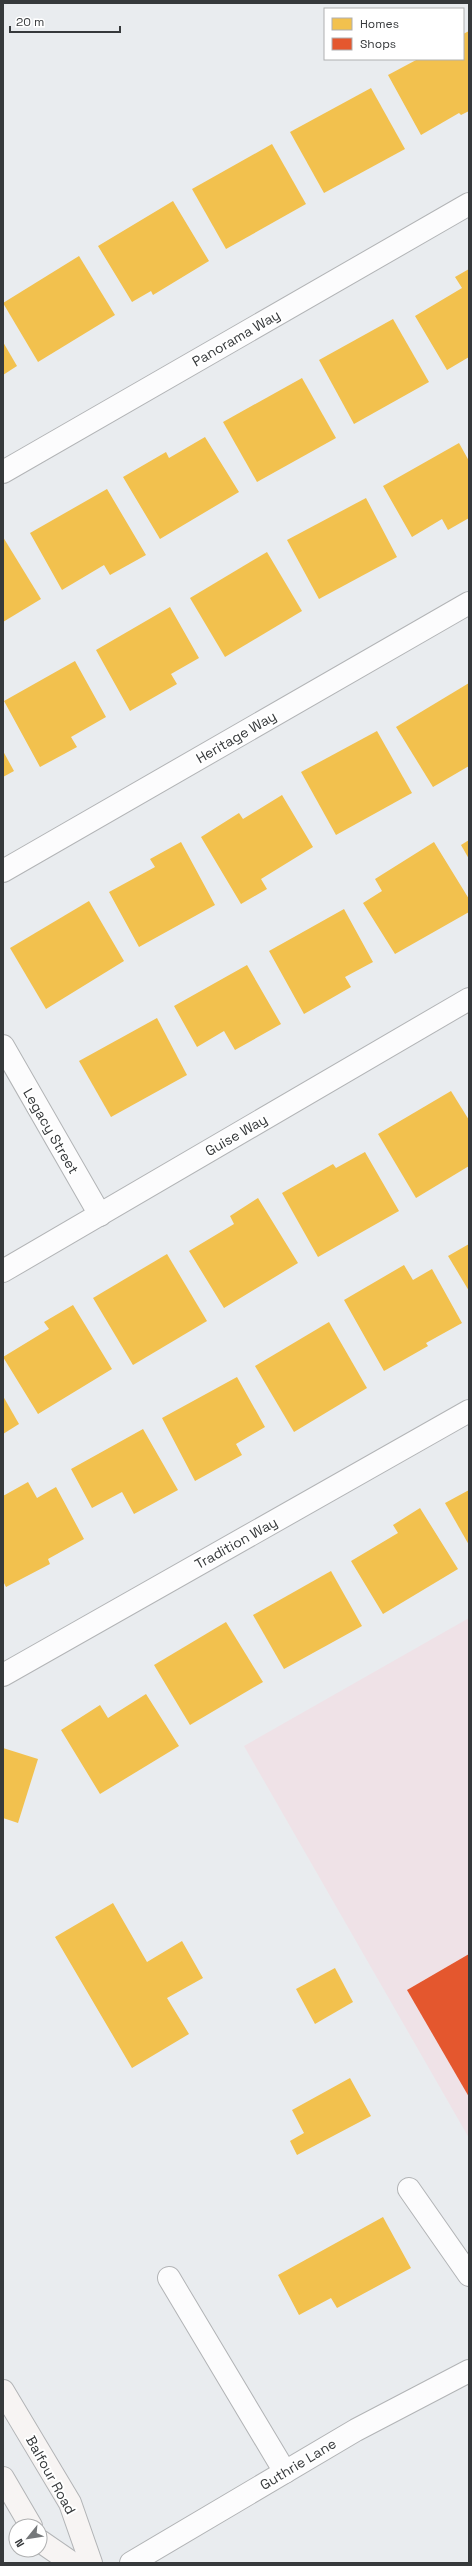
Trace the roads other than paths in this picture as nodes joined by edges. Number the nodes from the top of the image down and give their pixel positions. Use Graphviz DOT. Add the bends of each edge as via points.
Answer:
graph roads {
  1 [pos="469,204"];
  2 [pos="3,472"];
  3 [pos="469,603"];
  4 [pos="3,871"];
  5 [pos="469,999"];
  6 [pos="3,1046"];
  7 [pos="100,1215"];
  8 [pos="3,1271"];
  9 [pos="469,1411"];
  10 [pos="3,1675"];
  11 [pos="409,2189"];
  12 [pos="469,2275"];
  13 [pos="169,2278"];
  14 [pos="469,2371"];
  15 [pos="3,2390"];
  16 [pos="285,2472"];
  17 [pos="3,2478"];
  18 [pos="26,2518"];
  19 [pos="48,2546"];
  20 [pos="155,2558"];
  21 [pos="72,2563"];
  22 [pos="91,2563"];
  23 [pos="130,2563"];
  1 -- 2 [label="street, Panorama Way"];
  3 -- 4 [label="street, Heritage Way"];
  5 -- 7 [label="street, Guise Way"];
  6 -- 7 [label="street, Legacy Street"];
  7 -- 8 [label="street, Guise Way"];
  9 -- 10 [label="street, Tradition Way"];
  11 -- 12 [label="street"];
  13 -- 16 [label="street"];
  14 -- 16 [label="street, Guthrie Lane" via="356,2430"];
  15 -- 22 [label="street, Balfour Road" via="70,2503"];
  16 -- 20 [label="street, Guthrie Lane"];
  17 -- 18 [label="street"];
  19 -- 21 [label="street"];
  20 -- 23 [label="street, Guthrie Lane"];
}
